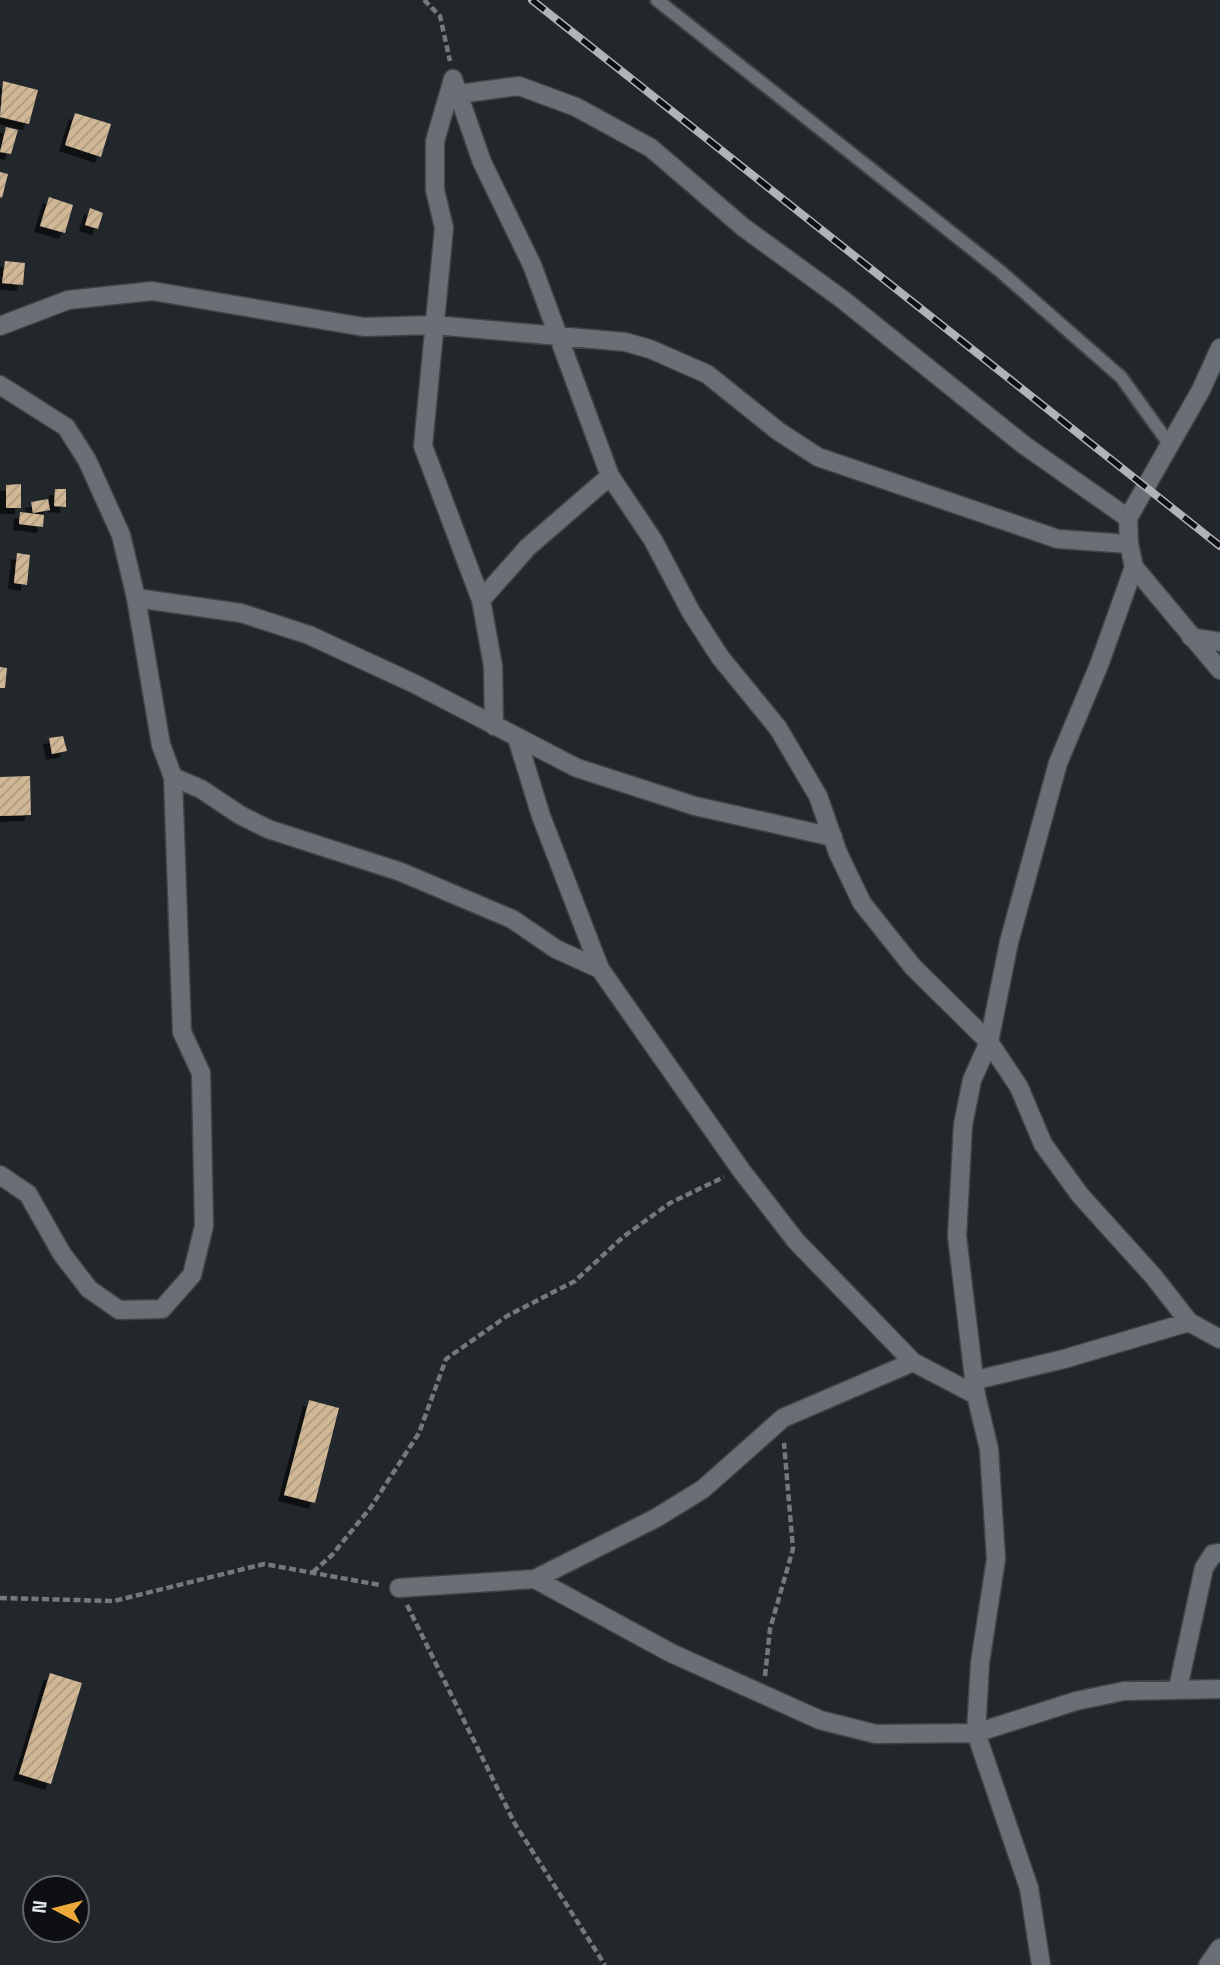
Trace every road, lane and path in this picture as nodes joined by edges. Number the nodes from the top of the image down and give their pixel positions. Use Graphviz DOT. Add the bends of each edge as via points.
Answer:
graph roads {
  1 [pos="424,0"];
  2 [pos="657,0"];
  3 [pos="456,87"];
  4 [pos="434,325"];
  5 [pos="0,327"];
  6 [pos="561,337"];
  7 [pos="1220,348"];
  8 [pos="0,385"];
  9 [pos="1170,445"];
  10 [pos="610,476"];
  11 [pos="1129,518"];
  12 [pos="1129,544"];
  13 [pos="1134,567"];
  14 [pos="136,598"];
  15 [pos="481,600"];
  16 [pos="1191,637"];
  17 [pos="1220,642"];
  18 [pos="1220,670"];
  19 [pos="494,726"];
  20 [pos="517,738"];
  21 [pos="173,777"];
  22 [pos="832,837"];
  23 [pos="600,969"];
  24 [pos="989,1042"];
  25 [pos="741,1170"];
  26 [pos="0,1175"];
  27 [pos="1189,1322"];
  28 [pos="1220,1339"];
  29 [pos="913,1362"];
  30 [pos="976,1388"];
  31 [pos="783,1419"];
  32 [pos="1220,1553"];
  33 [pos="313,1572"];
  34 [pos="535,1579"];
  35 [pos="398,1588"];
  36 [pos="0,1598"];
  37 [pos="1178,1688"];
  38 [pos="1220,1689"];
  39 [pos="764,1694"];
  40 [pos="976,1733"];
  41 [pos="1220,1948"];
  42 [pos="605,1965"];
  43 [pos="1041,1965"];
  44 [pos="1208,1965"];
  1 -- 3 [label="path" via="440,16"];
  2 -- 9 [label="lane" via="1000,271 1121,377"];
  3 -- 4 [label="street" via="435,141 435,190 444,228"];
  3 -- 6 [label="street" via="482,162"];
  3 -- 11 [label="street" via="519,86 576,107 651,148 743,227 842,299 1013,436"];
  4 -- 5 [label="street" via="364,327 152,291 68,300"];
  4 -- 6 [label="street"];
  4 -- 15 [label="street" via="423,446"];
  6 -- 10 [label="street"];
  6 -- 12 [label="street" via="625,342 707,374 818,457 1058,539"];
  7 -- 9 [label="street"];
  8 -- 14 [label="street" via="66,427 87,460 121,535"];
  9 -- 11 [label="street"];
  10 -- 15 [label="street" via="528,547"];
  10 -- 22 [label="street" via="653,540 720,657 778,727 818,796"];
  11 -- 12 [label="street"];
  12 -- 13 [label="street"];
  13 -- 16 [label="street"];
  13 -- 24 [label="street" via="1058,763 1009,942"];
  14 -- 19 [label="street" via="241,613 309,635"];
  14 -- 21 [label="street" via="161,745"];
  15 -- 19 [label="street" via="493,666"];
  16 -- 17 [label="street"];
  16 -- 18 [label="street"];
  19 -- 20 [label="street"];
  20 -- 22 [label="street" via="626,786"];
  20 -- 23 [label="street" via="541,816"];
  21 -- 23 [label="street" via="268,829 401,872 512,919 556,949"];
  21 -- 26 [label="street" via="182,1032 201,1073 204,1127 204,1226 192,1275 162,1309 119,1310 89,1289 62,1254 28,1194"];
  22 -- 24 [label="street" via="862,903 913,967"];
  23 -- 25 [label="street"];
  24 -- 27 [label="street" via="1019,1087 1043,1144 1080,1195"];
  24 -- 30 [label="street" via="972,1080 963,1125 957,1236"];
  25 -- 29 [label="street" via="796,1241"];
  25 -- 33 [label="path" via="670,1203 623,1237 575,1281 507,1316 446,1359 419,1433 371,1507"];
  27 -- 28 [label="street"];
  27 -- 30 [label="street"];
  29 -- 30 [label="street"];
  29 -- 31 [label="street"];
  30 -- 40 [label="street" via="989,1449 996,1559 980,1663"];
  31 -- 34 [label="street" via="703,1489"];
  31 -- 39 [label="path" via="793,1549 770,1629"];
  32 -- 37 [label="street" via="1213,1554 1204,1568"];
  33 -- 35 [label="path"];
  33 -- 36 [label="path" via="264,1564 114,1601"];
  34 -- 35 [label="street"];
  34 -- 39 [label="street" via="671,1653"];
  35 -- 42 [label="path" via="515,1824"];
  37 -- 38 [label="street"];
  37 -- 40 [label="street" via="1124,1691 1076,1701"];
  39 -- 40 [label="street" via="820,1720 876,1734"];
  40 -- 43 [label="street" via="1029,1888"];
  41 -- 44 [label="street"];
}
